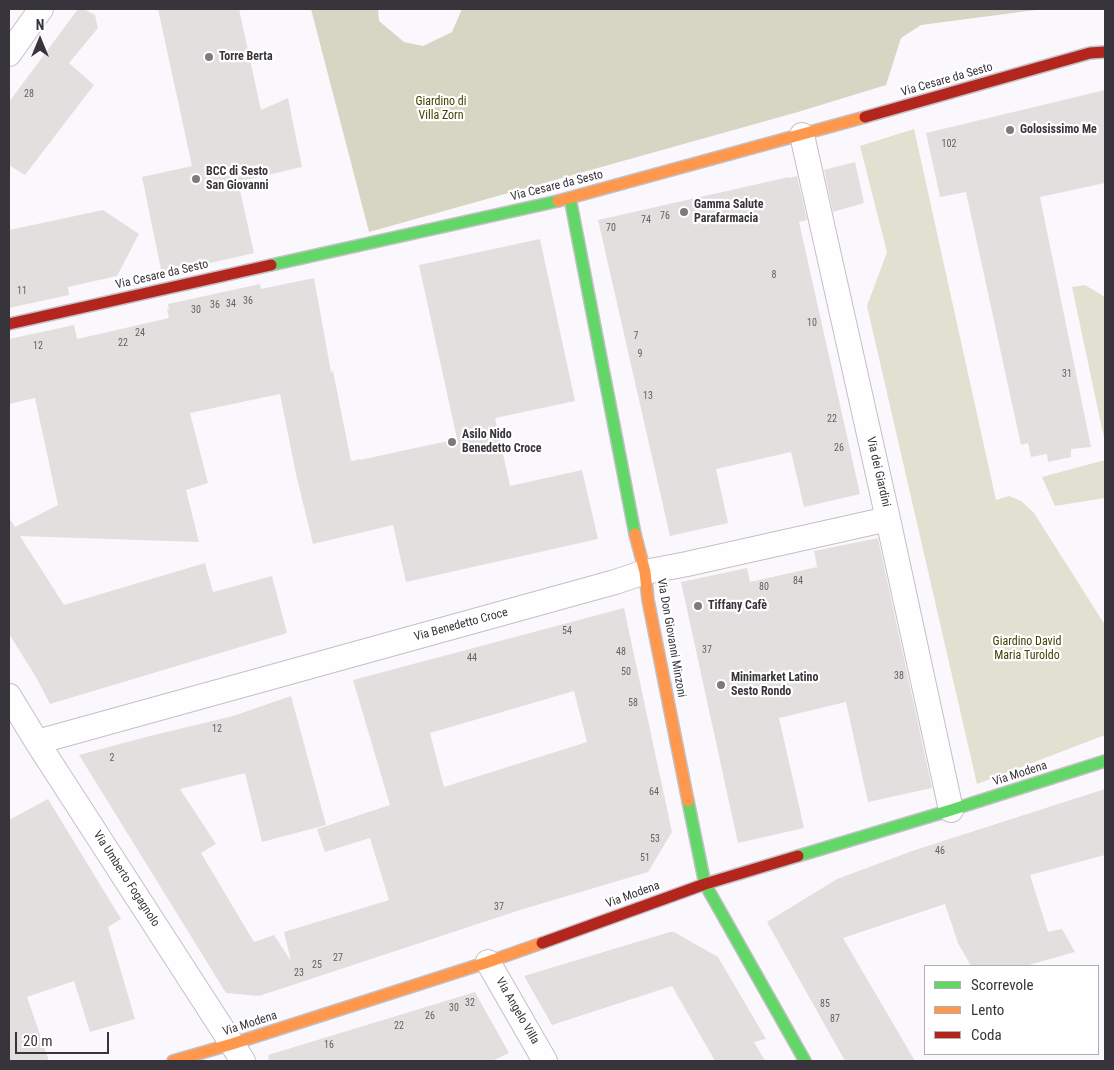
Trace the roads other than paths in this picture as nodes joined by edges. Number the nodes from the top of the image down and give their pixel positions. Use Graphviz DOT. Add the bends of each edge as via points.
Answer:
graph roads {
  1 [pos="42,9"];
  2 [pos="1105,52"];
  3 [pos="9,54"];
  4 [pos="802,135"];
  5 [pos="570,198"];
  6 [pos="9,324"];
  7 [pos="888,519"];
  8 [pos="645,572"];
  9 [pos="9,696"];
  10 [pos="37,742"];
  11 [pos="1105,761"];
  12 [pos="951,810"];
  13 [pos="705,884"];
  14 [pos="488,962"];
  15 [pos="238,1053"];
  16 [pos="173,1061"];
  17 [pos="545,1061"];
  18 [pos="805,1061"];
  1 -- 3 [label="street"];
  2 -- 4 [label="street, Via Cesare da Sesto" via="1090,53"];
  4 -- 5 [label="street, Via Cesare da Sesto"];
  4 -- 7 [label="street, Via dei Giardini"];
  5 -- 6 [label="street, Via Cesare da Sesto"];
  5 -- 8 [label="street, Via Don Giovanni Minzoni"];
  7 -- 8 [label="street, Via Benedetto Croce"];
  7 -- 12 [label="street, Via dei Giardini"];
  8 -- 10 [label="street, Via Benedetto Croce"];
  8 -- 13 [label="street, Via Don Giovanni Minzoni"];
  9 -- 10 [label="street, Via Umberto Fogagnolo"];
  10 -- 15 [label="street, Via Umberto Fogagnolo"];
  11 -- 12 [label="street, Via Modena"];
  12 -- 13 [label="street, Via Modena"];
  13 -- 14 [label="street, Via Modena"];
  13 -- 18 [label="street, Via Don Giovanni Minzoni"];
  14 -- 15 [label="street, Via Modena"];
  14 -- 17 [label="street, Via Angelo Villa"];
  15 -- 16 [label="street, Via Modena"];
}
